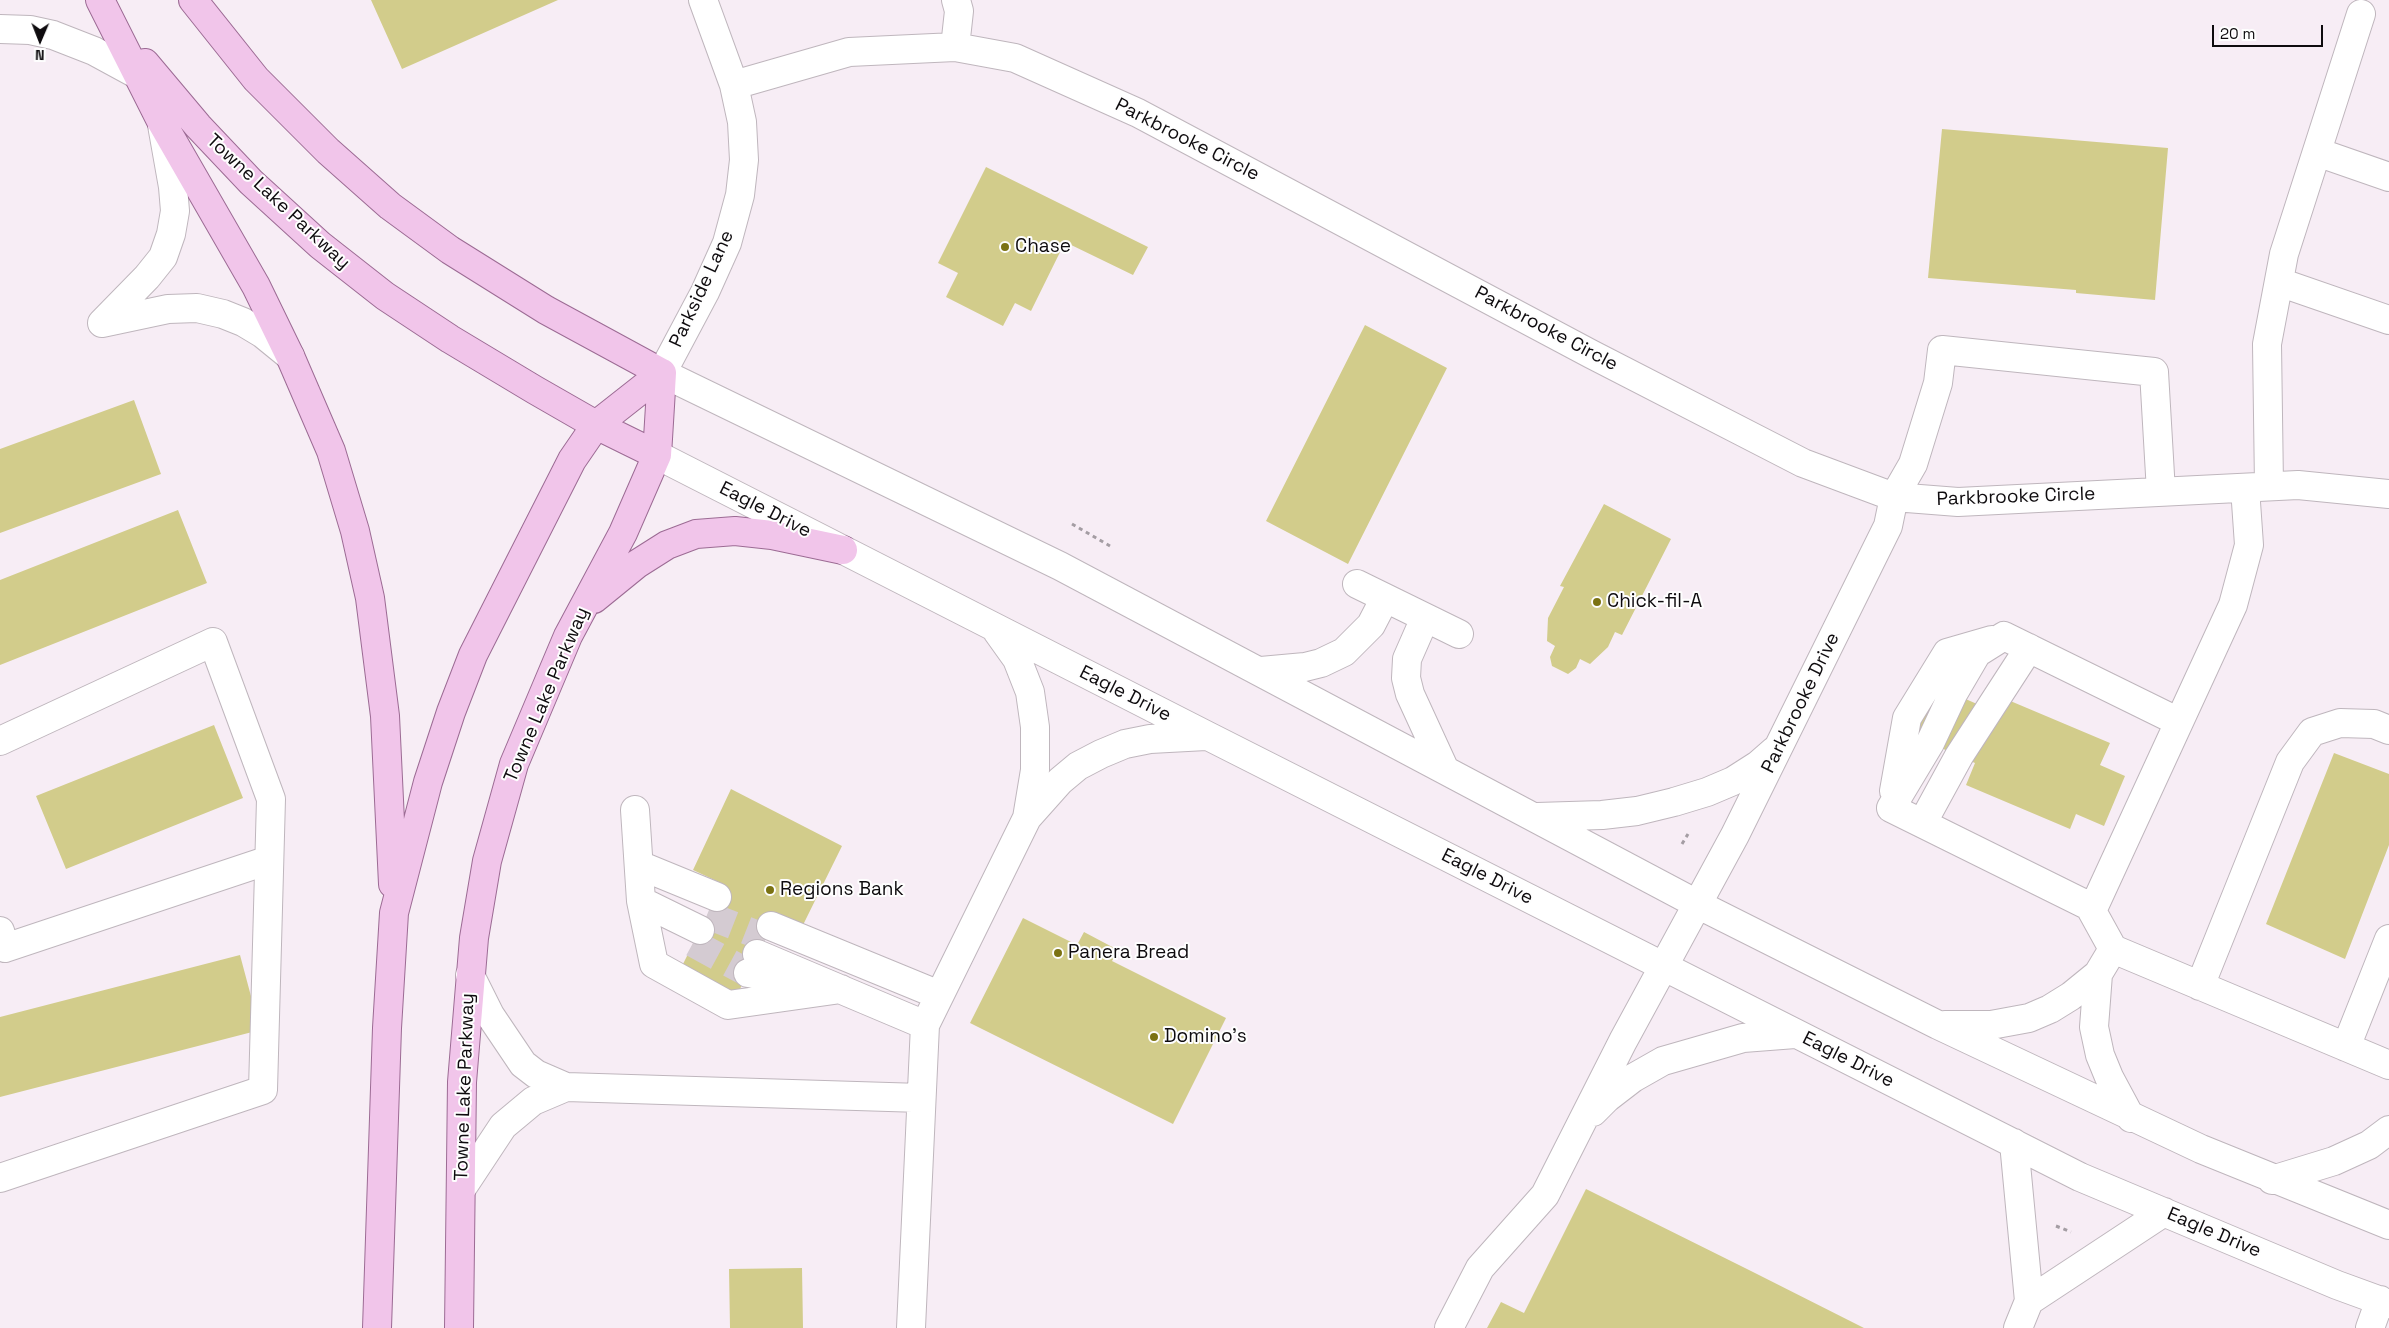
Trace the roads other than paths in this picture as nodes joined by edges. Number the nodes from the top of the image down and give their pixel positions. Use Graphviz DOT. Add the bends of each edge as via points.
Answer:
graph roads {
  1 [pos="101,0"];
  2 [pos="193,0"];
  3 [pos="703,0"];
  4 [pos="956,0"];
  5 [pos="2361,14"];
  6 [pos="0,28"];
  7 [pos="955,47"];
  8 [pos="140,76"];
  9 [pos="734,85"];
  10 [pos="161,121"];
  11 [pos="2317,152"];
  12 [pos="2389,177"];
  13 [pos="2279,282"];
  14 [pos="2389,320"];
  15 [pos="290,356"];
  16 [pos="662,373"];
  17 [pos="596,425"];
  18 [pos="657,455"];
  19 [pos="2257,487"];
  20 [pos="2161,492"];
  21 [pos="2389,494"];
  22 [pos="1894,497"];
  23 [pos="843,550"];
  24 [pos="1357,584"];
  25 [pos="1385,598"];
  26 [pos="583,608"];
  27 [pos="1426,618"];
  28 [pos="994,628"];
  29 [pos="1459,634"];
  30 [pos="2016,642"];
  31 [pos="1260,671"];
  32 [pos="2179,722"];
  33 [pos="2389,730"];
  34 [pos="1208,736"];
  35 [pos="0,741"];
  36 [pos="1779,747"];
  37 [pos="1444,768"];
  38 [pos="635,810"];
  39 [pos="1907,815"];
  40 [pos="1534,817"];
  41 [pos="1027,818"];
  42 [pos="269,860"];
  43 [pos="640,885"];
  44 [pos="1698,905"];
  45 [pos="2093,908"];
  46 [pos="394,913"];
  47 [pos="0,931"];
  48 [pos="2389,939"];
  49 [pos="2113,949"];
  50 [pos="1664,966"];
  51 [pos="2098,974"];
  52 [pos="470,975"];
  53 [pos="2200,986"];
  54 [pos="841,989"];
  55 [pos="932,1010"];
  56 [pos="1938,1024"];
  57 [pos="1796,1034"];
  58 [pos="2346,1047"];
  59 [pos="2389,1065"];
  60 [pos="566,1087"];
  61 [pos="921,1098"];
  62 [pos="2131,1118"];
  63 [pos="1580,1126"];
  64 [pos="2389,1130"];
  65 [pos="2014,1143"];
  66 [pos="0,1178"];
  67 [pos="2272,1180"];
  68 [pos="462,1188"];
  69 [pos="2164,1212"];
  70 [pos="2389,1225"];
  71 [pos="2029,1301"];
  72 [pos="2384,1302"];
  73 [pos="377,1328"];
  74 [pos="459,1328"];
  75 [pos="911,1328"];
  76 [pos="1449,1328"];
  77 [pos="2018,1328"];
  78 [pos="2370,1328"];
  1 -- 8 [label="main road"];
  1 -- 17 [label="main road, Towne Lake Parkway" via="148,68 198,126 320,245 385,296 450,339"];
  2 -- 16 [label="main road" via="256,79 328,152 390,206 450,250 538,305"];
  3 -- 9 [label="street, Parkside Lane"];
  4 -- 7 [label="street" via="959,12"];
  5 -- 11 [label="street"];
  6 -- 8 [label="street" via="53,35 94,51"];
  7 -- 9 [label="street, Parkbrooke Circle" via="849,52"];
  7 -- 22 [label="street, Parkbrooke Circle" via="1015,58 1138,113 1794,459"];
  8 -- 10 [label="main road"];
  9 -- 16 [label="street, Parkside Lane" via="742,122 744,160 740,195 727,243"];
  10 -- 15 [label="main road" via="256,286"];
  10 -- 15 [label="street" via="173,186 175,211 171,234 163,257 102,323 168,309 197,308 243,322"];
  11 -- 12 [label="street"];
  11 -- 13 [label="street" via="2284,254"];
  13 -- 14 [label="street"];
  13 -- 19 [label="street" via="2268,344"];
  15 -- 46 [label="main road" via="331,451 355,531 370,598 385,716"];
  16 -- 17 [label="main road"];
  16 -- 18 [label="main road, Towne Lake Parkway"];
  16 -- 31 [label="street" via="1060,566"];
  17 -- 18 [label="main road, Eagle Drive"];
  17 -- 46 [label="main road" via="572,460 473,655 428,782"];
  18 -- 23 [label="street, Eagle Drive"];
  18 -- 26 [label="main road, Towne Lake Parkway" via="623,533"];
  19 -- 20 [label="street, Parkbrooke Circle"];
  19 -- 21 [label="street, Parkbrooke Circle" via="2298,485"];
  19 -- 32 [label="street" via="2249,545 2233,605"];
  20 -- 22 [label="street, Parkbrooke Circle" via="1958,502"];
  20 -- 22 [label="street, Parkbrooke Drive" via="2154,372 1942,350 1938,383 1913,464"];
  22 -- 36 [label="street, Parkbrooke Drive" via="1888,526"];
  23 -- 26 [label="main road" via="772,535 744,532 696,534 667,545 637,564"];
  23 -- 28 [label="street, Eagle Drive"];
  24 -- 25 [label="street"];
  25 -- 27 [label="street"];
  25 -- 31 [label="street" via="1371,625 1344,652 1305,667"];
  26 -- 52 [label="main road, Towne Lake Parkway" via="514,764 487,860"];
  27 -- 29 [label="street"];
  27 -- 37 [label="street" via="1407,659 1406,678 1410,694"];
  28 -- 34 [label="street, Eagle Drive"];
  28 -- 41 [label="street" via="1017,659 1030,692 1035,727 1035,770"];
  30 -- 32 [label="street"];
  30 -- 39 [label="street" via="1958,756"];
  30 -- 39 [label="street" via="1977,653 1930,743"];
  31 -- 37 [label="street"];
  32 -- 45 [label="street"];
  33 -- 53 [label="street" via="2374,724 2340,723 2312,732 2290,762"];
  34 -- 41 [label="street" via="1150,739 1125,744 1101,754 1078,766 1060,781"];
  34 -- 50 [label="street, Eagle Drive"];
  35 -- 42 [label="street" via="212,642 271,798"];
  36 -- 40 [label="street" via="1733,781 1674,802 1602,815"];
  36 -- 44 [label="street, Parkbrooke Drive"];
  37 -- 40 [label="street"];
  38 -- 43 [label="street"];
  39 -- 45 [label="street"];
  40 -- 44 [label="street"];
  41 -- 55 [label="street"];
  42 -- 47 [label="street" via="5,948"];
  42 -- 66 [label="street" via="263,1090"];
  43 -- 43 [label="street" via="704,921"];
  43 -- 54 [label="street" via="654,964 728,1005"];
  44 -- 50 [label="street, Parkbrooke Drive"];
  44 -- 56 [label="street"];
  45 -- 49 [label="street"];
  46 -- 73 [label="main road"];
  48 -- 58 [label="street"];
  49 -- 51 [label="street"];
  49 -- 53 [label="street"];
  50 -- 57 [label="street, Eagle Drive"];
  50 -- 63 [label="street, Parkbrooke Drive"];
  51 -- 56 [label="street" via="2071,996 2029,1018 1991,1025"];
  51 -- 62 [label="street" via="2094,1027 2100,1055"];
  52 -- 60 [label="street" via="490,1015 523,1064 536,1074"];
  52 -- 68 [label="main road, Towne Lake Parkway" via="462,1082"];
  53 -- 58 [label="street"];
  54 -- 55 [label="street"];
  54 -- 55 [label="street" via="760,948"];
  55 -- 61 [label="street"];
  56 -- 62 [label="street"];
  57 -- 63 [label="street" via="1742,1038 1663,1061 1607,1098"];
  57 -- 65 [label="street, Eagle Drive"];
  58 -- 59 [label="street"];
  60 -- 61 [label="street"];
  60 -- 68 [label="street" via="532,1102 503,1126"];
  61 -- 75 [label="street"];
  62 -- 67 [label="street"];
  63 -- 76 [label="street, Parkbrooke Drive" via="1545,1195 1480,1268"];
  64 -- 67 [label="street" via="2369,1145 2334,1161"];
  65 -- 69 [label="street, Eagle Drive" via="2080,1177"];
  65 -- 71 [label="street"];
  67 -- 70 [label="street"];
  68 -- 74 [label="main road, Towne Lake Parkway"];
  69 -- 71 [label="street"];
  69 -- 72 [label="street, Eagle Drive"];
  71 -- 77 [label="street"];
  72 -- 78 [label="street"];
}
